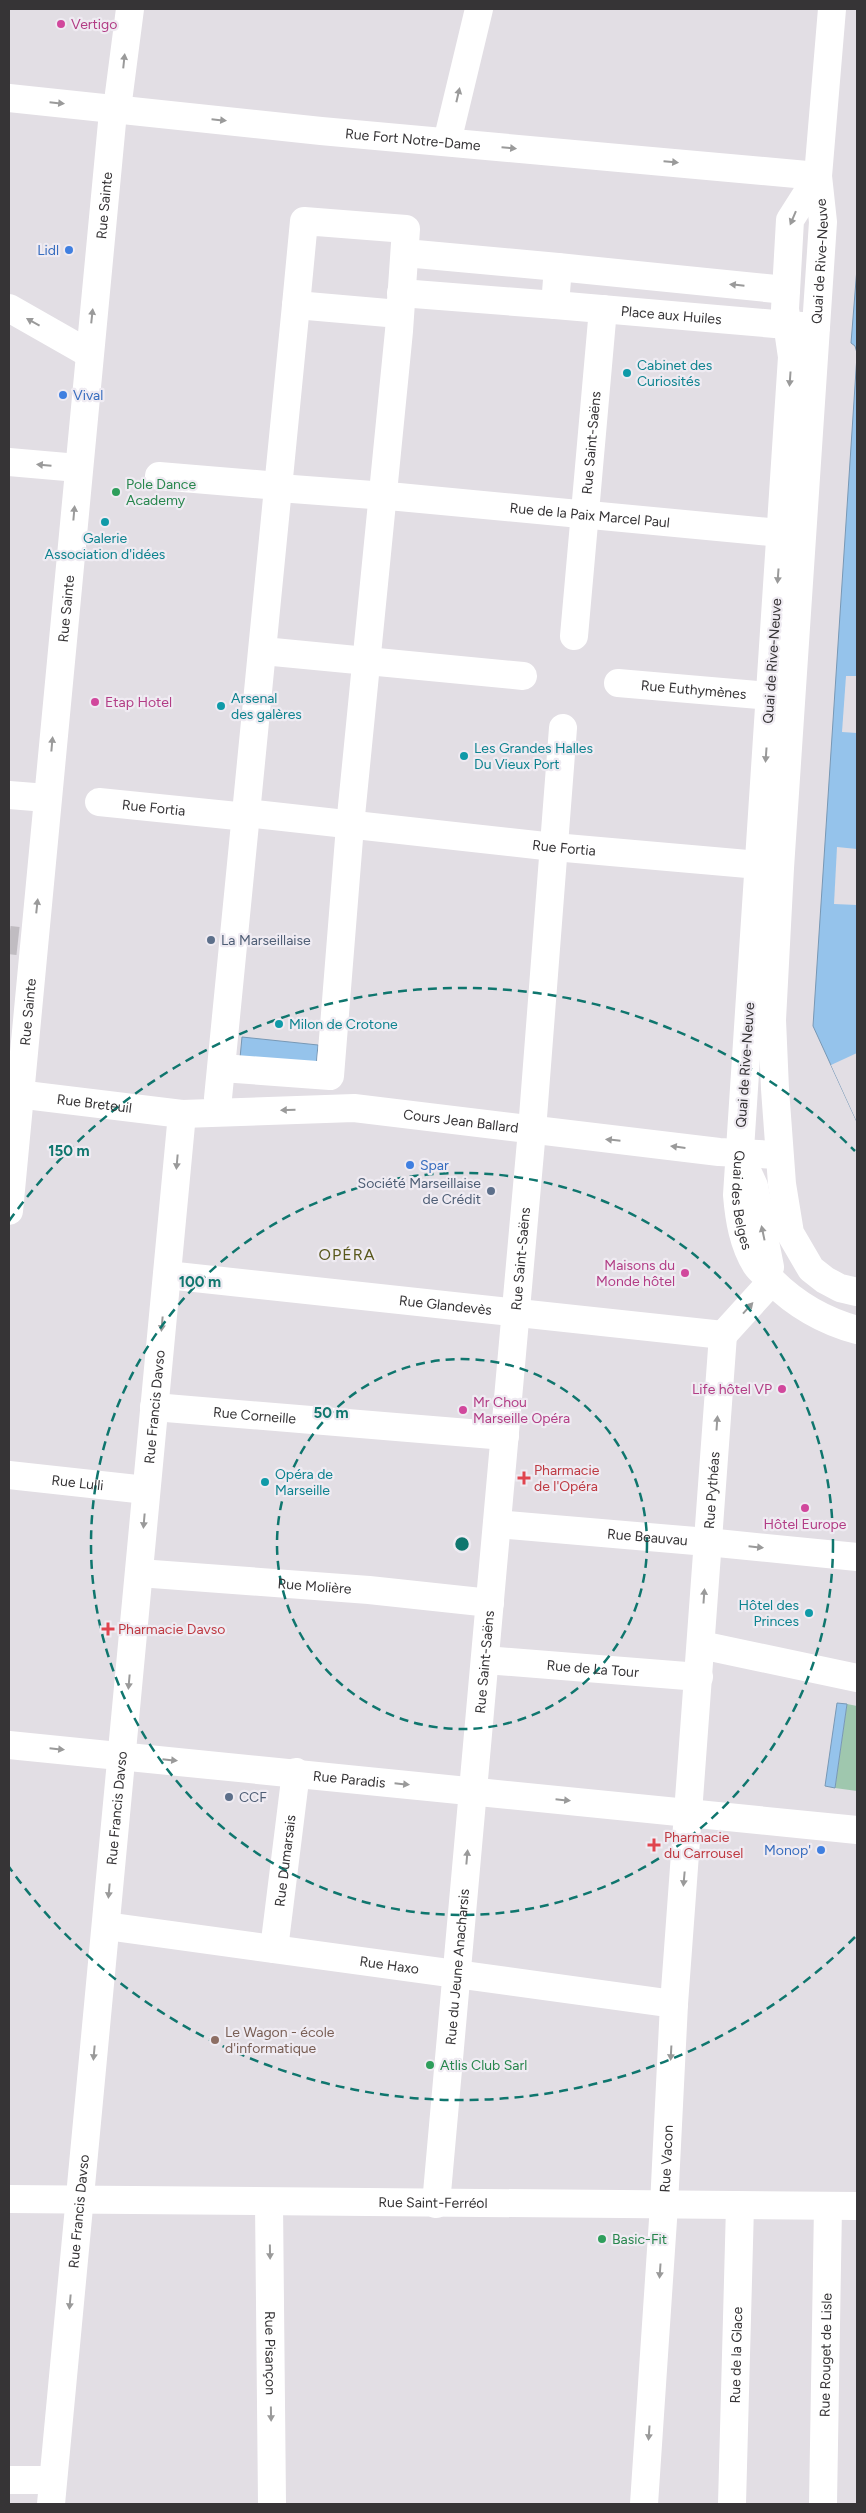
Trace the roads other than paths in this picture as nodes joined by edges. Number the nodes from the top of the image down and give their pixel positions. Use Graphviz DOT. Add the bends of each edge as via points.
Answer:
graph roads {
  1 [pos="130,9"];
  2 [pos="478,9"];
  3 [pos="832,9"];
  4 [pos="9,98"];
  5 [pos="117,109"];
  6 [pos="447,142"];
  7 [pos="818,176"];
  8 [pos="405,253"];
  9 [pos="558,267"];
  10 [pos="786,290"];
  11 [pos="400,303"];
  12 [pos="296,305"];
  13 [pos="555,305"];
  14 [pos="9,308"];
  15 [pos="603,309"];
  16 [pos="786,325"];
  17 [pos="816,327"];
  18 [pos="88,353"];
  19 [pos="9,462"];
  20 [pos="78,468"];
  21 [pos="159,476"];
  22 [pos="273,487"];
  23 [pos="390,496"];
  24 [pos="583,515"];
  25 [pos="780,533"];
  26 [pos="574,636"];
  27 [pos="263,650"];
  28 [pos="375,661"];
  29 [pos="523,676"];
  30 [pos="618,683"];
  31 [pos="770,696"];
  32 [pos="564,728"];
  33 [pos="9,795"];
  34 [pos="46,798"];
  35 [pos="99,802"];
  36 [pos="242,815"];
  37 [pos="360,827"];
  38 [pos="554,847"];
  39 [pos="759,865"];
  40 [pos="222,1068"];
  41 [pos="330,1076"];
  42 [pos="15,1094"];
  43 [pos="218,1098"];
  44 [pos="329,1109"];
  45 [pos="182,1114"];
  46 [pos="532,1130"];
  47 [pos="739,1153"];
  48 [pos="779,1155"];
  49 [pos="9,1210"];
  50 [pos="167,1274"];
  51 [pos="772,1281"];
  52 [pos="857,1292"];
  53 [pos="516,1312"];
  54 [pos="857,1330"];
  55 [pos="723,1335"];
  56 [pos="154,1407"];
  57 [pos="505,1436"];
  58 [pos="9,1475"];
  59 [pos="146,1490"];
  60 [pos="497,1524"];
  61 [pos="707,1542"];
  62 [pos="857,1558"];
  63 [pos="139,1573"];
  64 [pos="490,1603"];
  65 [pos="701,1645"];
  66 [pos="485,1660"];
  67 [pos="699,1677"];
  68 [pos="857,1678"];
  69 [pos="696,1712"];
  70 [pos="9,1745"];
  71 [pos="122,1756"];
  72 [pos="296,1772"];
  73 [pos="473,1791"];
  74 [pos="690,1813"];
  75 [pos="857,1830"];
  76 [pos="106,1926"];
  77 [pos="274,1949"];
  78 [pos="456,1975"];
  79 [pos="674,2004"];
  80 [pos="9,2199"];
  81 [pos="80,2200"];
  82 [pos="269,2203"];
  83 [pos="436,2204"];
  84 [pos="664,2205"];
  85 [pos="740,2206"];
  86 [pos="828,2206"];
  87 [pos="857,2206"];
  88 [pos="9,2480"];
  89 [pos="52,2492"];
  90 [pos="272,2504"];
  91 [pos="644,2504"];
  92 [pos="732,2504"];
  93 [pos="823,2504"];
  5 -- 1 [label="street, Rue Sainte, one-way"];
  6 -- 2 [label="street, one-way"];
  3 -- 7 [label="street, Quai de Rive-Neuve"];
  4 -- 5 [label="street, Rue Fort Notre-Dame, one-way"];
  5 -- 6 [label="street, Rue Fort Notre-Dame, one-way"];
  18 -- 5 [label="street, Rue Sainte, one-way" via="113,112"];
  6 -- 7 [label="street, Rue Fort Notre-Dame, one-way"];
  7 -- 10 [label="street, Quai de Rive-Neuve, one-way" via="790,220"];
  7 -- 17 [label="street, Quai de Rive-Neuve" via="824,222"];
  8 -- 9 [label="street"];
  8 -- 11 [label="street"];
  8 -- 12 [label="street" via="406,229 304,220"];
  10 -- 9 [label="street, one-way"];
  9 -- 13 [label="street"];
  10 -- 16 [label="street, Quai de Rive-Neuve"];
  11 -- 12 [label="street, Place aux Huiles"];
  11 -- 13 [label="street, Place aux Huiles"];
  11 -- 23 [label="street"];
  12 -- 22 [label="street"];
  13 -- 15 [label="street, Place aux Huiles"];
  18 -- 14 [label="street, one-way"];
  15 -- 16 [label="street, Place aux Huiles"];
  15 -- 24 [label="street, Rue Saint-Saëns"];
  16 -- 17 [label="street, Place aux Huiles"];
  16 -- 25 [label="street, Quai de Rive-Neuve, one-way" via="792,357"];
  17 -- 48 [label="street, Quai de Rive-Neuve" via="772,1011"];
  18 -- 20 [label="street, Rue Sainte"];
  20 -- 19 [label="street, one-way"];
  34 -- 20 [label="street, Rue Sainte, one-way"];
  21 -- 22 [label="street"];
  22 -- 23 [label="street, Rue de la Paix Marcel Paul"];
  22 -- 27 [label="street"];
  23 -- 24 [label="street, Rue de la Paix Marcel Paul"];
  23 -- 28 [label="street"];
  24 -- 25 [label="street, Rue de la Paix Marcel Paul"];
  24 -- 26 [label="street, Rue Saint-Saëns"];
  25 -- 31 [label="street, Quai de Rive-Neuve, one-way"];
  27 -- 28 [label="street"];
  27 -- 36 [label="street"];
  28 -- 29 [label="street"];
  28 -- 37 [label="street"];
  30 -- 31 [label="street, Rue Euthymènes"];
  31 -- 39 [label="street, Quai de Rive-Neuve, one-way"];
  32 -- 38 [label="street, Rue Saint-Saëns"];
  33 -- 34 [label="street"];
  42 -- 34 [label="street, Rue Sainte, one-way" via="26,942"];
  35 -- 36 [label="street, Rue Fortia"];
  36 -- 37 [label="street, Rue Fortia"];
  36 -- 40 [label="street" via="243,944"];
  37 -- 38 [label="street, Rue Fortia"];
  37 -- 41 [label="street"];
  38 -- 39 [label="street, Rue Fortia"];
  38 -- 46 [label="street, Rue Saint-Saëns"];
  39 -- 47 [label="street, Quai de Rive-Neuve"];
  40 -- 41 [label="street"];
  40 -- 43 [label="street"];
  41 -- 44 [label="street"];
  42 -- 45 [label="street, Rue Breteuil"];
  42 -- 49 [label="street, Rue Sainte"];
  44 -- 45 [label="street, Cours Jean Ballard, one-way"];
  44 -- 46 [label="street, Cours Jean Ballard" via="354,1108"];
  45 -- 50 [label="street, Rue Francis Davso, one-way"];
  47 -- 46 [label="street, Cours Jean Ballard, one-way"];
  46 -- 53 [label="street, Rue Saint-Saëns"];
  47 -- 48 [label="street, Cours Jean Ballard"];
  47 -- 51 [label="street, Quai des Belges" via="737,1195 740,1223 756,1266"];
  48 -- 52 [label="street" via="790,1233 798,1250 811,1269 825,1280"];
  50 -- 53 [label="street, Rue Glandevès"];
  50 -- 56 [label="street, Rue Francis Davso, one-way"];
  51 -- 54 [label="street, Quai des Belges" via="813,1314"];
  55 -- 51 [label="street, one-way"];
  53 -- 55 [label="street, Rue Glandevès"];
  53 -- 57 [label="street, Rue Saint-Saëns"];
  61 -- 55 [label="street, Rue Pythéas, one-way"];
  56 -- 57 [label="street, Rue Corneille"];
  56 -- 59 [label="street, Rue Francis Davso"];
  57 -- 60 [label="street, Rue Saint-Saëns"];
  58 -- 59 [label="street, Rue Lulli"];
  59 -- 63 [label="street, Rue Francis Davso, one-way"];
  60 -- 61 [label="street, Rue Beauvau"];
  60 -- 64 [label="street, Rue Saint-Saëns"];
  61 -- 62 [label="street, Rue Beauvau, one-way"];
  65 -- 61 [label="street, Rue Pythéas, one-way"];
  63 -- 64 [label="street, Rue Molière" via="369,1590"];
  63 -- 71 [label="street, Rue Francis Davso, one-way"];
  64 -- 66 [label="street, Rue Saint-Saëns"];
  65 -- 67 [label="street, Rue Pythéas"];
  65 -- 68 [label="street"];
  66 -- 67 [label="street, Rue de La Tour"];
  66 -- 73 [label="street, Rue Saint-Saëns"];
  67 -- 69 [label="street, Rue Pythéas"];
  69 -- 74 [label="street, Rue Vacon"];
  70 -- 71 [label="street, Rue Paradis, one-way"];
  71 -- 72 [label="street, Rue Paradis, one-way"];
  71 -- 76 [label="street, Rue Francis Davso, one-way"];
  72 -- 73 [label="street, Rue Paradis, one-way"];
  72 -- 77 [label="street, Rue Dumarsais"];
  73 -- 74 [label="street, Rue Paradis, one-way"];
  78 -- 73 [label="street, Rue du Jeune Anacharsis, one-way"];
  74 -- 75 [label="street, Rue Paradis"];
  74 -- 79 [label="street, Rue Vacon, one-way"];
  76 -- 77 [label="street, Rue Haxo"];
  76 -- 81 [label="street, Rue Francis Davso, one-way"];
  77 -- 78 [label="street, Rue Haxo"];
  78 -- 79 [label="street, Rue Haxo"];
  78 -- 83 [label="street, Rue du Jeune Anacharsis"];
  79 -- 84 [label="street, Rue Vacon, one-way"];
  80 -- 81 [label="street, Rue Saint-Ferréol"];
  81 -- 82 [label="street, Rue Saint-Ferréol"];
  81 -- 89 [label="street, Rue Francis Davso, one-way"];
  82 -- 83 [label="street, Rue Saint-Ferréol"];
  82 -- 90 [label="street, Rue Pisançon, one-way"];
  83 -- 84 [label="street, Rue Saint-Ferréol"];
  84 -- 85 [label="street, Rue Saint-Ferréol"];
  84 -- 91 [label="street, Rue Vacon, one-way"];
  85 -- 86 [label="street, Rue Saint-Ferréol"];
  85 -- 92 [label="street, Rue de la Glace"];
  86 -- 87 [label="street, Rue Saint-Ferréol"];
  86 -- 93 [label="street, Rue Rouget de Lisle"];
  88 -- 89 [label="street"];
}
